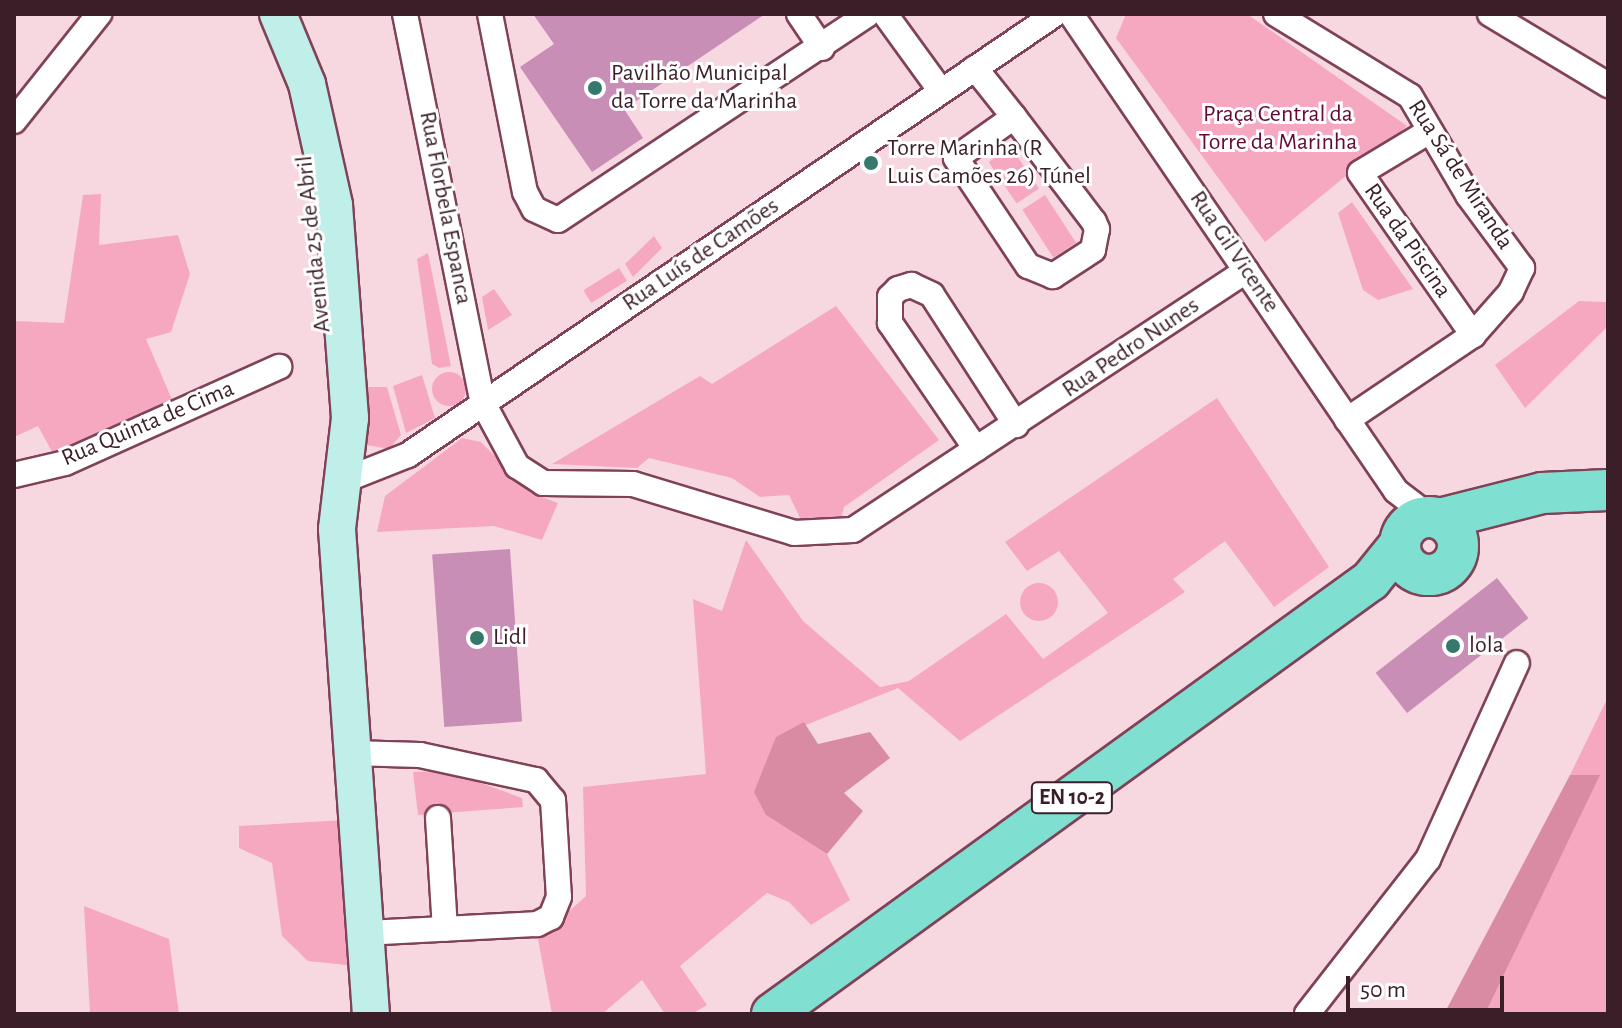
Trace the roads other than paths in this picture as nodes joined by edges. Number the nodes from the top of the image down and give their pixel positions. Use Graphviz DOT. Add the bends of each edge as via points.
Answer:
graph roads {
  1 [pos="99,14"];
  2 [pos="256,14"];
  3 [pos="278,14"];
  4 [pos="405,14"];
  5 [pos="490,14"];
  6 [pos="799,14"];
  7 [pos="868,14"];
  8 [pos="885,14"];
  9 [pos="1055,14"];
  10 [pos="1071,14"];
  11 [pos="1276,14"];
  12 [pos="1490,14"];
  13 [pos="822,48"];
  14 [pos="975,68"];
  15 [pos="1603,74"];
  16 [pos="941,91"];
  17 [pos="1014,117"];
  18 [pos="14,121"];
  19 [pos="1428,132"];
  20 [pos="1246,271"];
  21 [pos="1473,335"];
  22 [pos="279,367"];
  23 [pos="483,403"];
  24 [pos="1347,420"];
  25 [pos="1016,425"];
  26 [pos="976,449"];
  27 [pos="14,475"];
  28 [pos="340,482"];
  29 [pos="1608,490"];
  30 [pos="1494,504"];
  31 [pos="1418,529"];
  32 [pos="1442,566"];
  33 [pos="1371,580"];
  34 [pos="1517,663"];
  35 [pos="351,753"];
  36 [pos="438,818"];
  37 [pos="445,929"];
  38 [pos="365,933"];
  39 [pos="371,1014"];
  40 [pos="772,1014"];
  41 [pos="1307,1014"];
  1 -- 18 [label="street"];
  2 -- 28 [label="main road, Avenida 25 de Abril" via="287,87 309,170"];
  3 -- 28 [label="main road, Avenida 25 de Abril" via="307,84 334,205 350,418"];
  4 -- 23 [label="street, Rua Florbela Espanca"];
  5 -- 13 [label="street" via="525,192 534,209 558,220"];
  6 -- 13 [label="street"];
  7 -- 13 [label="street"];
  8 -- 16 [label="street"];
  9 -- 14 [label="street, Rua Luís de Camões"];
  10 -- 20 [label="street, Rua Gil Vicente"];
  11 -- 19 [label="street, Rua Sá de Miranda" via="1410,96"];
  12 -- 15 [label="street"];
  14 -- 16 [label="street, Rua Luís de Camões"];
  14 -- 17 [label="street"];
  16 -- 23 [label="street, Rua Luís de Camões"];
  17 -- 17 [label="street" via="956,158 1028,266 1053,276 1093,250 1097,229"];
  19 -- 21 [label="street, Rua Sá de Miranda" via="1522,268 1511,292"];
  19 -- 21 [label="street, Rua da Piscina" via="1360,173"];
  20 -- 24 [label="street, Rua Gil Vicente"];
  20 -- 25 [label="street, Rua Pedro Nunes"];
  21 -- 24 [label="street, Rua Sá de Miranda"];
  22 -- 27 [label="street, Rua Quinta de Cima" via="65,463"];
  23 -- 26 [label="street, Rua Florbela Espanca" via="500,440 534,480 648,486 815,536 867,523"];
  23 -- 28 [label="street, Rua Luís de Camões" via="387,468"];
  24 -- 31 [label="street, Rua Gil Vicente"];
  25 -- 26 [label="street, Rua Pedro Nunes"];
  25 -- 26 [label="street" via="932,295 911,285 898,289 890,297 890,323"];
  28 -- 35 [label="main road, Avenida 25 de Abril"];
  29 -- 30 [label="main road"];
  30 -- 31 [label="main road"];
  30 -- 32 [label="main road" via="1472,520"];
  31 -- 32 [label="main road" via="1410,568"];
  31 -- 32 [label="main road" via="1454,530"];
  31 -- 33 [label="main road, EN 10-2"];
  32 -- 33 [label="main road"];
  33 -- 40 [label="main road, EN 10-2"];
  34 -- 41 [label="street" via="1428,859"];
  35 -- 37 [label="street" via="420,755 550,789 559,897 551,917 537,924"];
  35 -- 38 [label="main road, Avenida 25 de Abril"];
  36 -- 37 [label="street"];
  37 -- 38 [label="street"];
  38 -- 39 [label="main road, Avenida 25 de Abril"];
}
